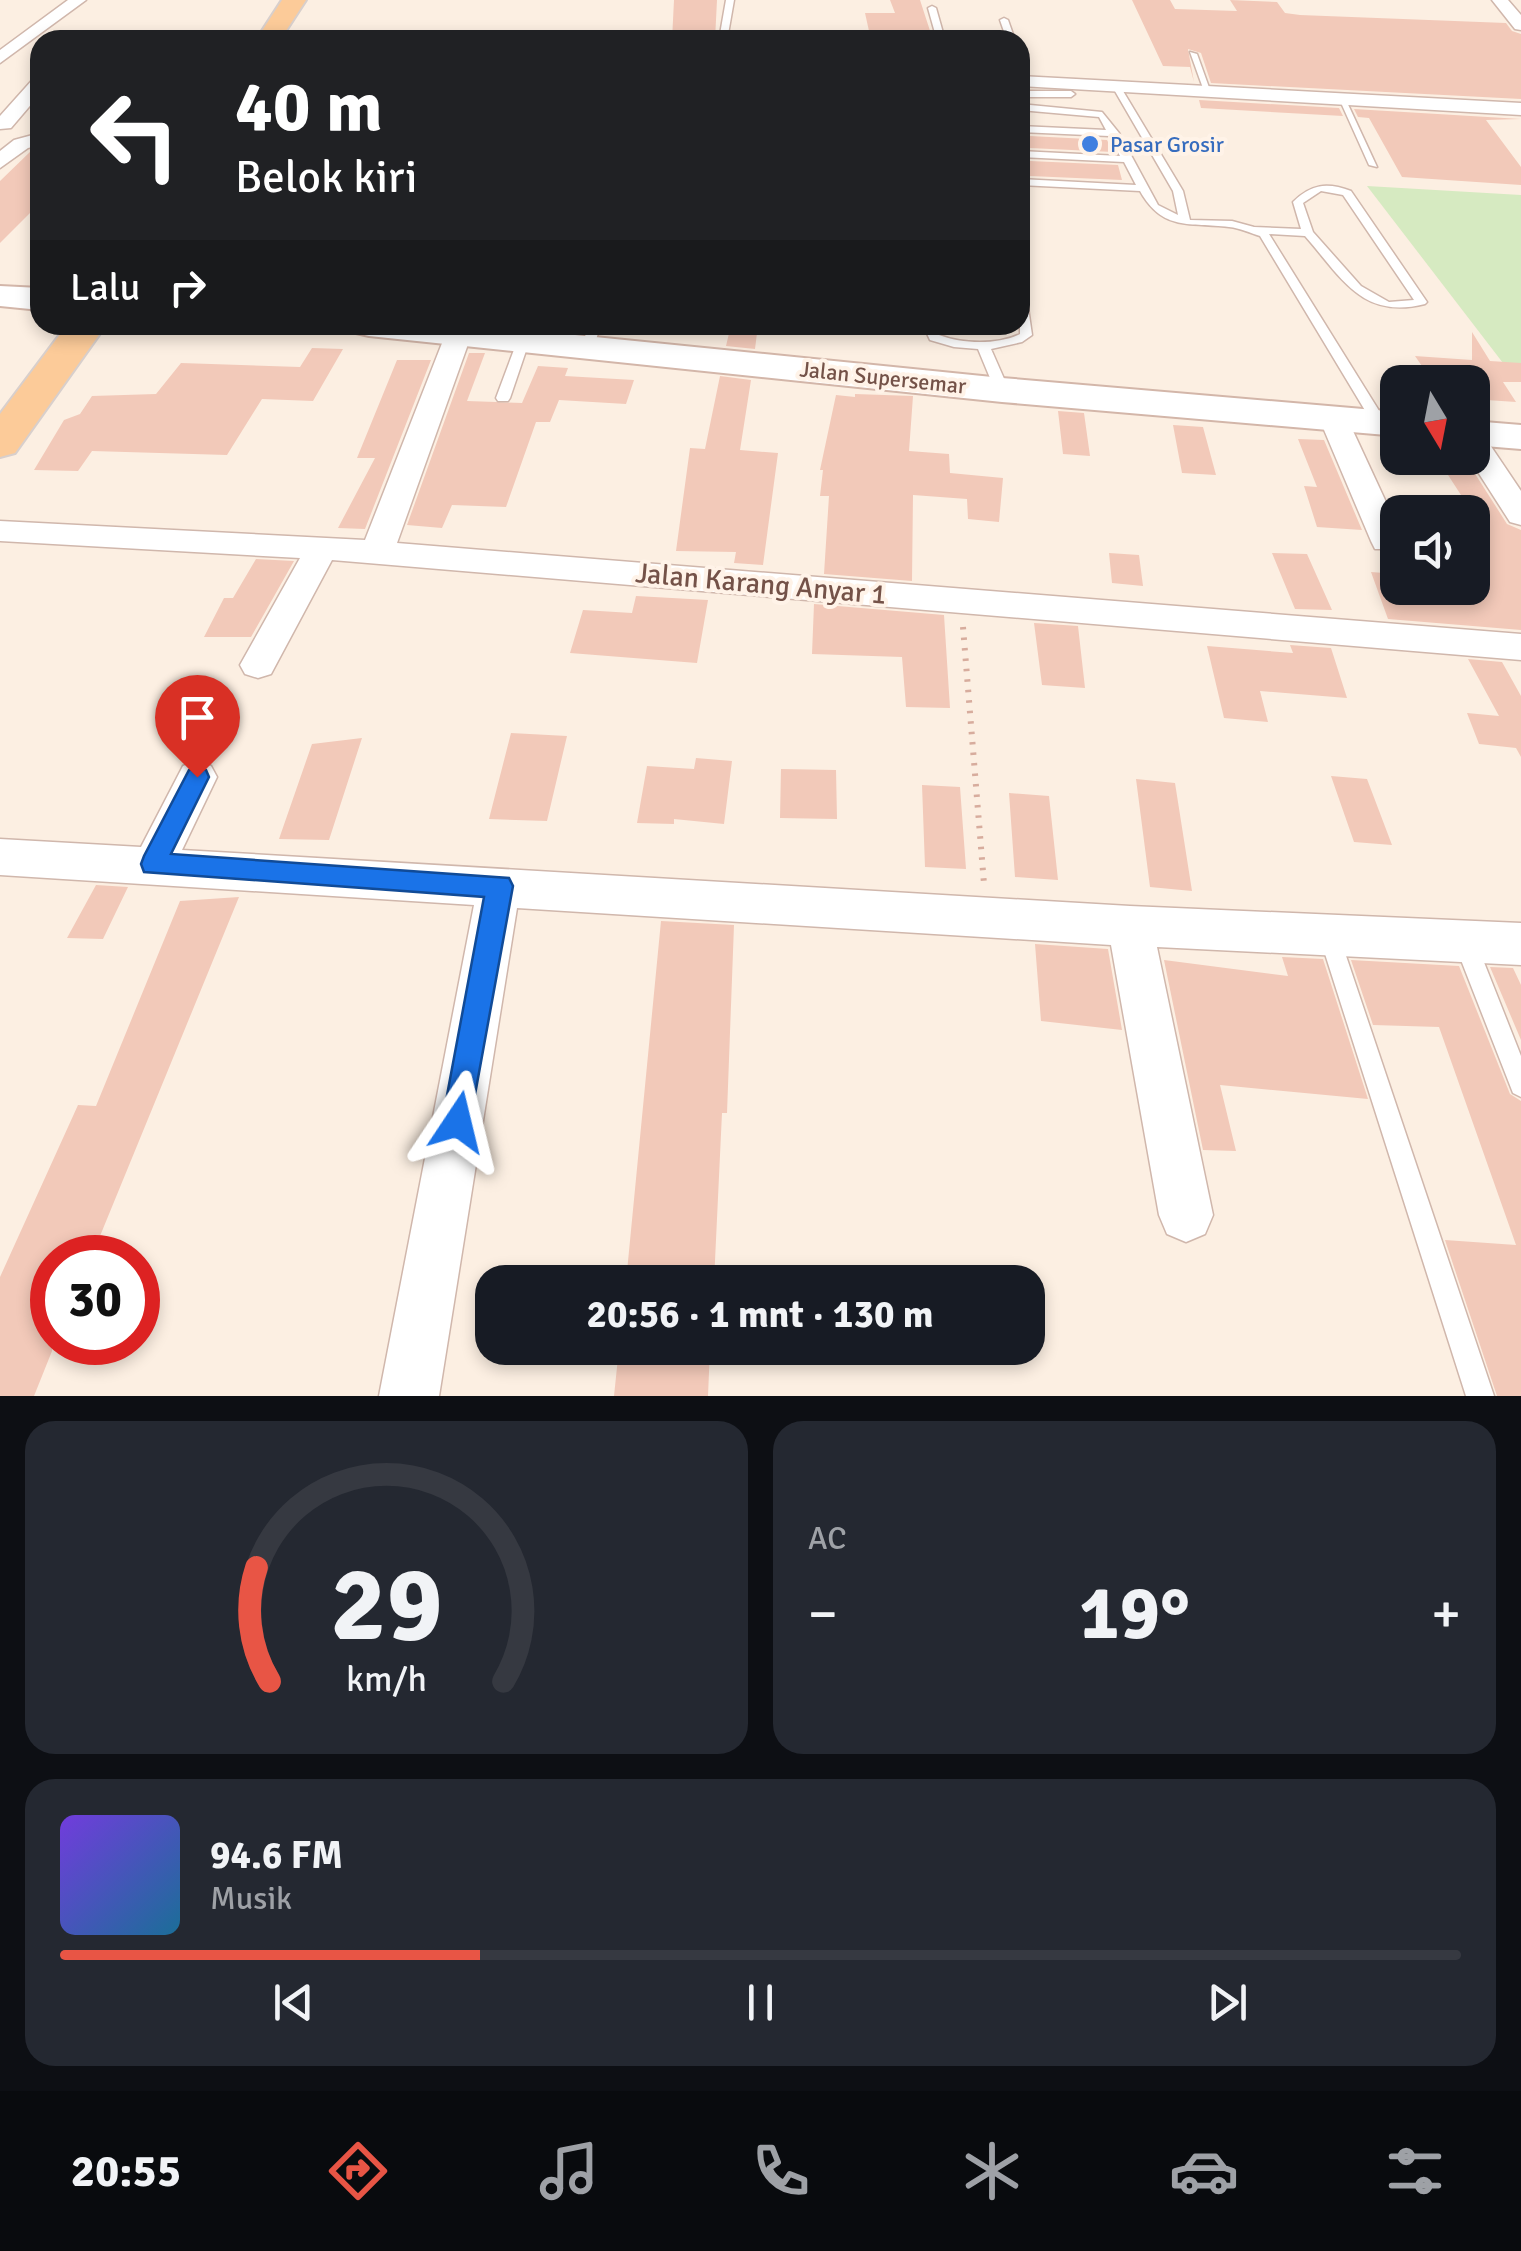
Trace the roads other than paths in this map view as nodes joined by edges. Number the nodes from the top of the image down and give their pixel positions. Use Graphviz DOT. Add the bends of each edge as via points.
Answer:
graph roads {
  1 [pos="78,0"];
  2 [pos="294,0"];
  3 [pos="730,0"];
  4 [pos="1500,0"];
  5 [pos="932,8"];
  6 [pos="1004,20"];
  7 [pos="1521,25"];
  8 [pos="42,30"];
  9 [pos="274,30"];
  10 [pos="724,30"];
  11 [pos="938,30"];
  12 [pos="1007,30"];
  13 [pos="30,41"];
  14 [pos="1194,54"];
  15 [pos="7,60"];
  16 [pos="1030,81"];
  17 [pos="1030,83"];
  18 [pos="1116,86"];
  19 [pos="1208,91"];
  20 [pos="30,93"];
  21 [pos="1071,94"];
  22 [pos="1341,98"];
  23 [pos="1030,108"];
  24 [pos="1521,108"];
  25 [pos="2,124"];
  26 [pos="1030,130"];
  27 [pos="1114,134"];
  28 [pos="30,140"];
  29 [pos="30,142"];
  30 [pos="1030,154"];
  31 [pos="1127,159"];
  32 [pos="0,162"];
  33 [pos="1374,165"];
  34 [pos="1030,171"];
  35 [pos="1030,182"];
  36 [pos="1034,182"];
  37 [pos="1142,188"];
  38 [pos="1185,224"];
  39 [pos="1257,230"];
  40 [pos="1308,233"];
  41 [pos="0,296"];
  42 [pos="30,299"];
  43 [pos="79,335"];
  44 [pos="458,335"];
  45 [pos="516,335"];
  46 [pos="592,335"];
  47 [pos="936,335"];
  48 [pos="1026,335"];
  49 [pos="982,343"];
  50 [pos="1002,390"];
  51 [pos="503,398"];
  52 [pos="1380,411"];
  53 [pos="1333,418"];
  54 [pos="1380,422"];
  55 [pos="1490,436"];
  56 [pos="1521,437"];
  57 [pos="0,444"];
  58 [pos="1490,465"];
  59 [pos="1521,515"];
  60 [pos="1380,525"];
  61 [pos="0,531"];
  62 [pos="322,548"];
  63 [pos="377,552"];
  64 [pos="1521,647"];
  65 [pos="258,665"];
  66 [pos="197,777"];
  67 [pos="0,857"];
  68 [pos="154,864"];
  69 [pos="500,886"];
  70 [pos="1130,926"];
  71 [pos="1329,935"];
  72 [pos="1465,941"];
  73 [pos="1521,944"];
  74 [pos="1521,1085"];
  75 [pos="1186,1215"];
  76 [pos="409,1396"];
  77 [pos="1480,1396"];
  1 -- 8 [label="street"];
  2 -- 9 [label="main road"];
  3 -- 10 [label="lane"];
  4 -- 7 [label="street"];
  5 -- 11 [label="lane"];
  6 -- 12 [label="lane"];
  13 -- 15 [label="street"];
  14 -- 19 [label="lane"];
  16 -- 18 [label="street"];
  17 -- 21 [label="lane"];
  18 -- 19 [label="street"];
  18 -- 38 [label="lane" via="1178,192"];
  19 -- 22 [label="street"];
  20 -- 25 [label="street"];
  22 -- 24 [label="street"];
  22 -- 33 [label="lane"];
  23 -- 27 [label="lane" via="1102,115"];
  25 -- 28 [label="street"];
  26 -- 27 [label="lane"];
  27 -- 31 [label="lane"];
  29 -- 32 [label="street"];
  30 -- 31 [label="lane"];
  31 -- 37 [label="lane"];
  34 -- 36 [label="lane"];
  35 -- 36 [label="lane"];
  36 -- 37 [label="lane"];
  37 -- 38 [label="lane" via="1154,208"];
  38 -- 39 [label="lane"];
  39 -- 40 [label="lane"];
  39 -- 52 [label="lane"];
  40 -- 40 [label="lane" via="1373,302 1389,308 1421,302 1347,194 1315,187 1298,202"];
  41 -- 42 [label="main road"];
  43 -- 57 [label="main road"];
  44 -- 63 [label="street"];
  45 -- 51 [label="lane"];
  46 -- 50 [label="main road, Jalan Supersemar"];
  47 -- 49 [label="lane" via="941,341"];
  48 -- 49 [label="lane"];
  49 -- 50 [label="lane"];
  50 -- 53 [label="main road, Jalan Supersemar"];
  53 -- 54 [label="main road, Jalan Supersemar"];
  53 -- 60 [label="street"];
  55 -- 56 [label="main road"];
  58 -- 59 [label="street"];
  61 -- 62 [label="street, Jalan Karang Anyar 1"];
  62 -- 63 [label="street, Jalan Karang Anyar 1"];
  62 -- 65 [label="street"];
  63 -- 64 [label="street, Jalan Karang Anyar 1"];
  66 -- 68 [label="street"];
  67 -- 68 [label="street"];
  68 -- 69 [label="street"];
  69 -- 70 [label="street"];
  69 -- 76 [label="street"];
  70 -- 71 [label="street"];
  70 -- 75 [label="street"];
  71 -- 72 [label="street"];
  71 -- 77 [label="lane"];
  72 -- 73 [label="street"];
  72 -- 74 [label="lane"];
}
